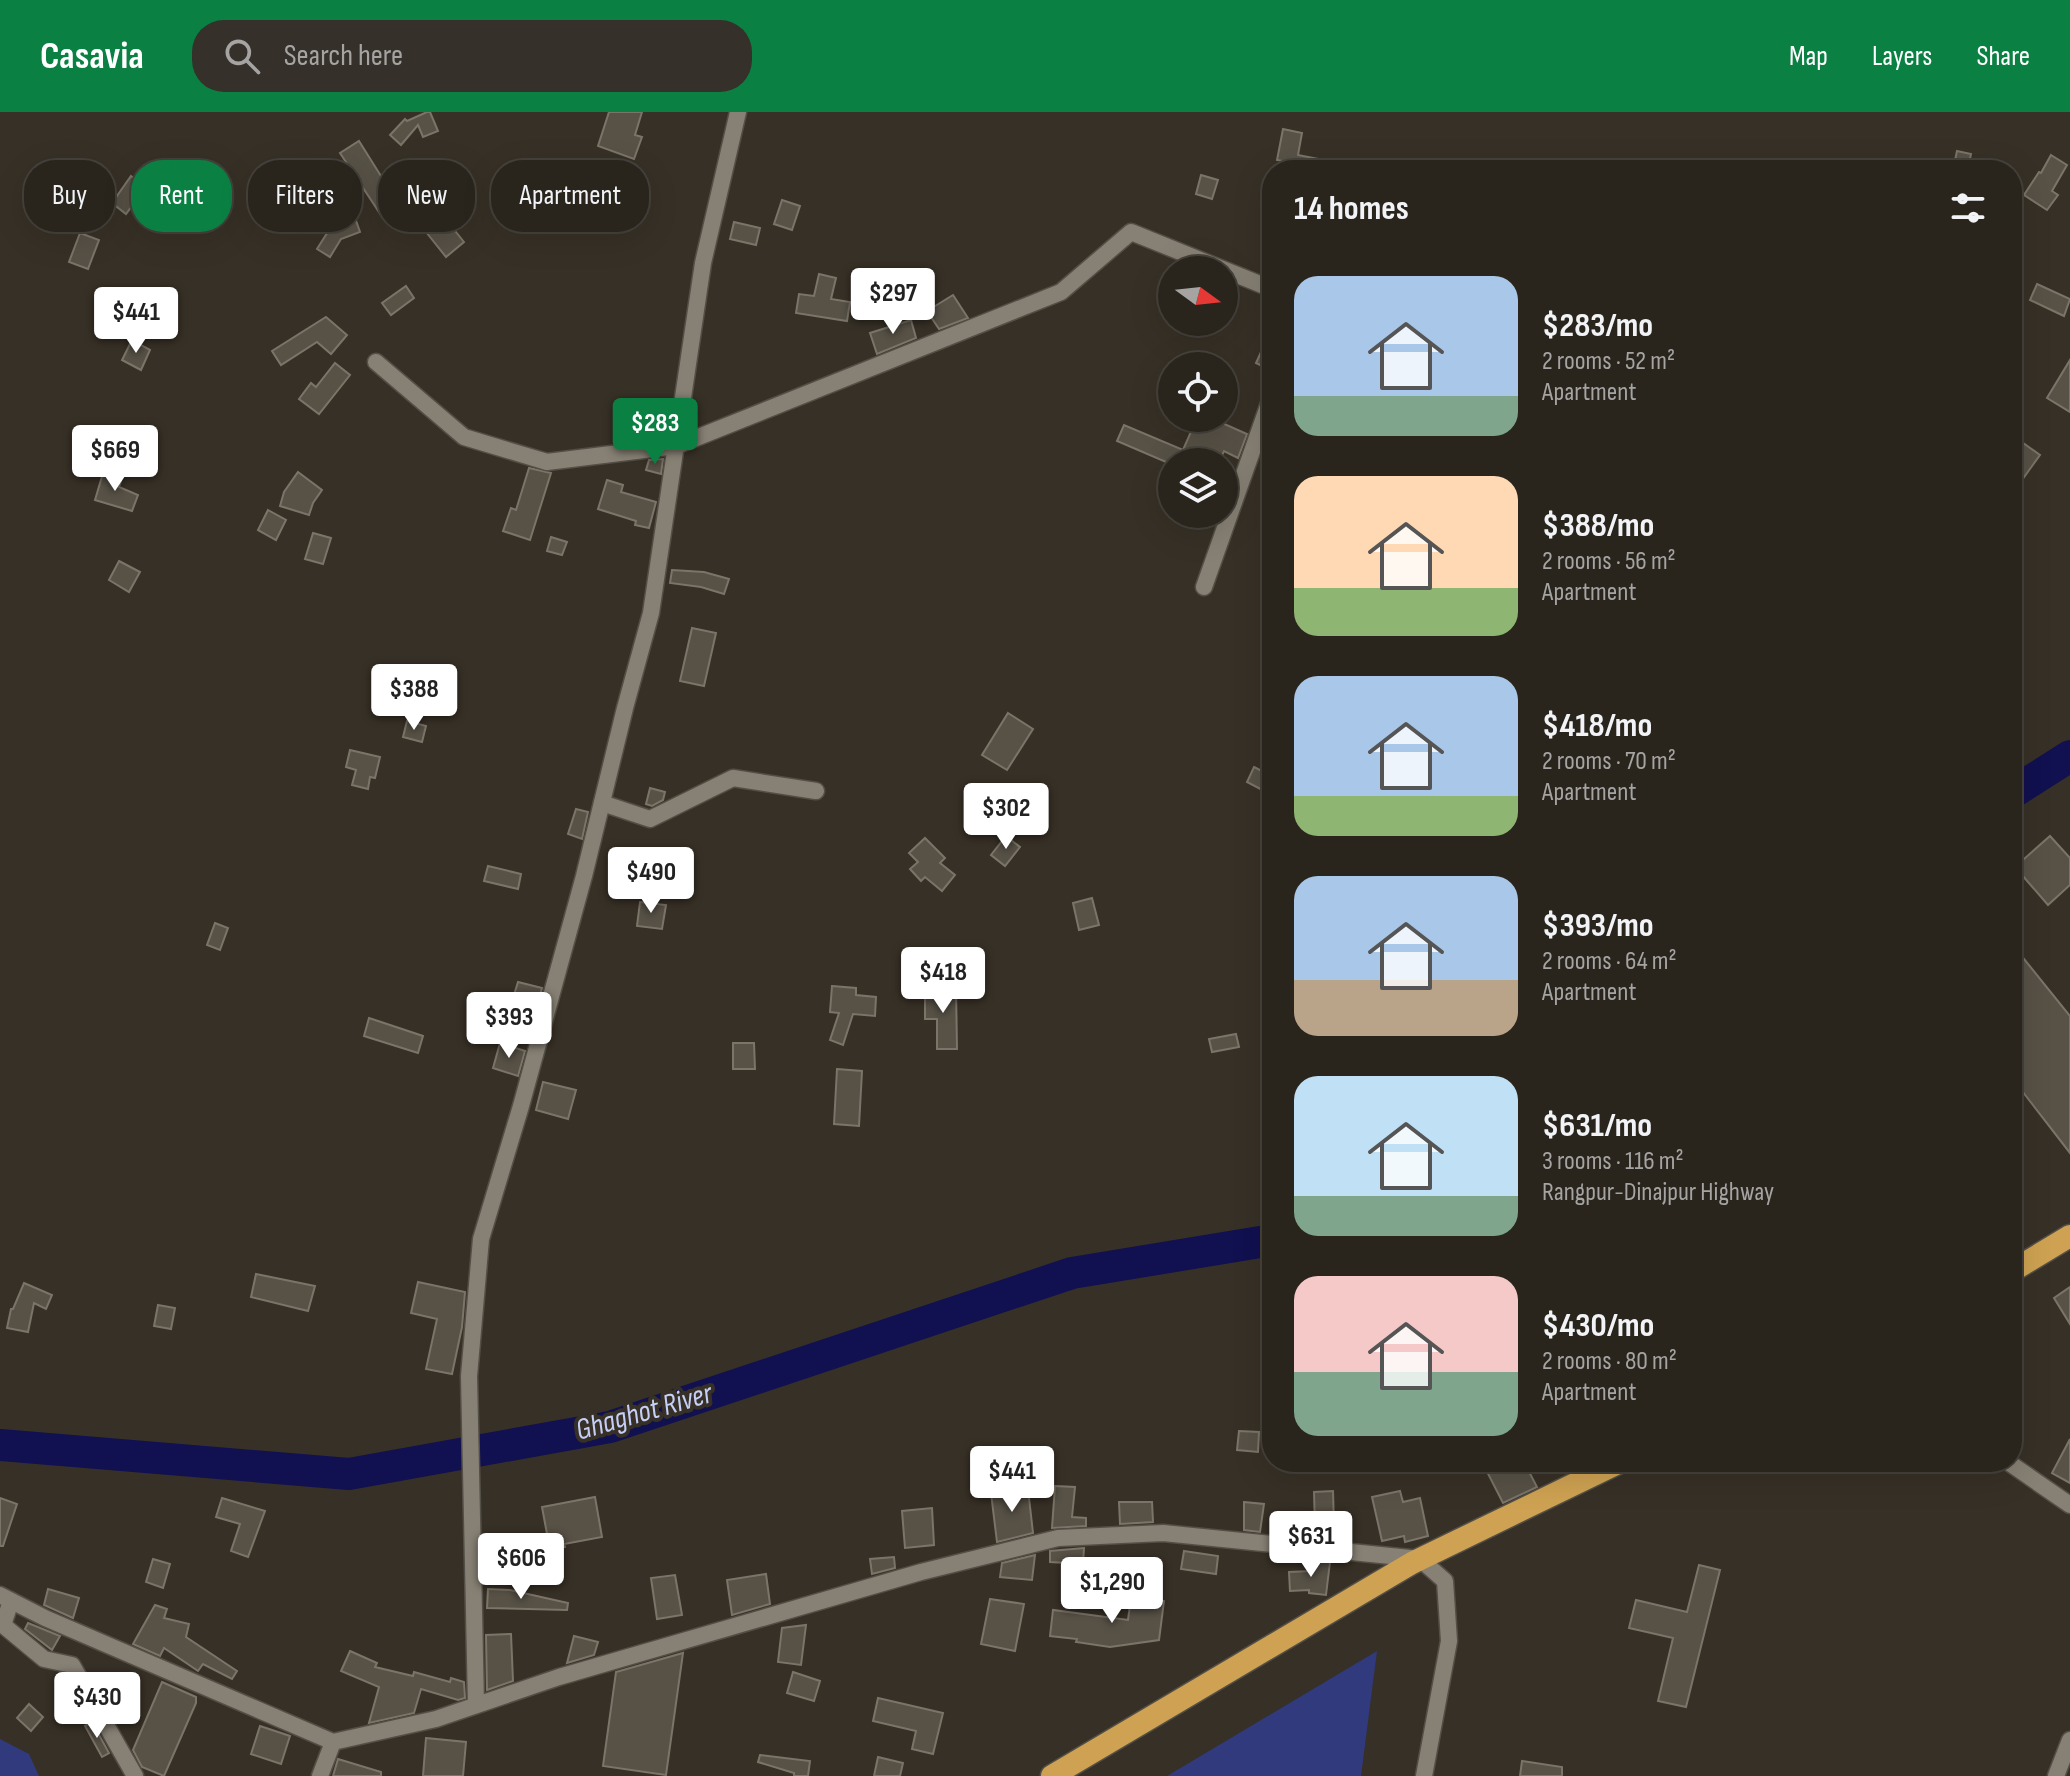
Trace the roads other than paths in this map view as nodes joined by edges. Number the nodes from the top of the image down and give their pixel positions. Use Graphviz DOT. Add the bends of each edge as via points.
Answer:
graph roads {
  1 [pos="738,112"];
  2 [pos="1262,285"];
  3 [pos="376,362"];
  4 [pos="1262,423"];
  5 [pos="676,446"];
  6 [pos="1204,587"];
  7 [pos="816,791"];
  8 [pos="602,803"];
  9 [pos="2070,1236"];
  10 [pos="2022,1265"];
  11 [pos="1599,1472"];
  12 [pos="2022,1472"];
  13 [pos="2070,1505"];
  14 [pos="1420,1559"];
  15 [pos="6,1598"];
  16 [pos="476,1705"];
  17 [pos="2070,1740"];
  18 [pos="333,1742"];
  19 [pos="135,1776"];
  20 [pos="320,1776"];
  21 [pos="1052,1776"];
  22 [pos="1424,1776"];
  23 [pos="2056,1776"];
  1 -- 5 [label="street" via="703,263"];
  2 -- 5 [label="street" via="1131,232 1061,292"];
  3 -- 5 [label="street" via="464,437 547,462"];
  4 -- 6 [label="street"];
  5 -- 8 [label="street" via="651,613"];
  7 -- 8 [label="street" via="733,778 650,819"];
  8 -- 16 [label="street" via="481,1239 469,1376"];
  9 -- 10 [label="highway"];
  11 -- 14 [label="highway"];
  12 -- 13 [label="street"];
  14 -- 16 [label="street" via="1163,1533 1058,1538 921,1572"];
  14 -- 21 [label="highway"];
  14 -- 22 [label="street" via="1445,1581 1449,1641"];
  15 -- 18 [label="street"];
  15 -- 19 [label="street" via="3,1625 44,1659 72,1665"];
  16 -- 18 [label="street"];
  17 -- 23 [label="street"];
  18 -- 20 [label="street"];
}
